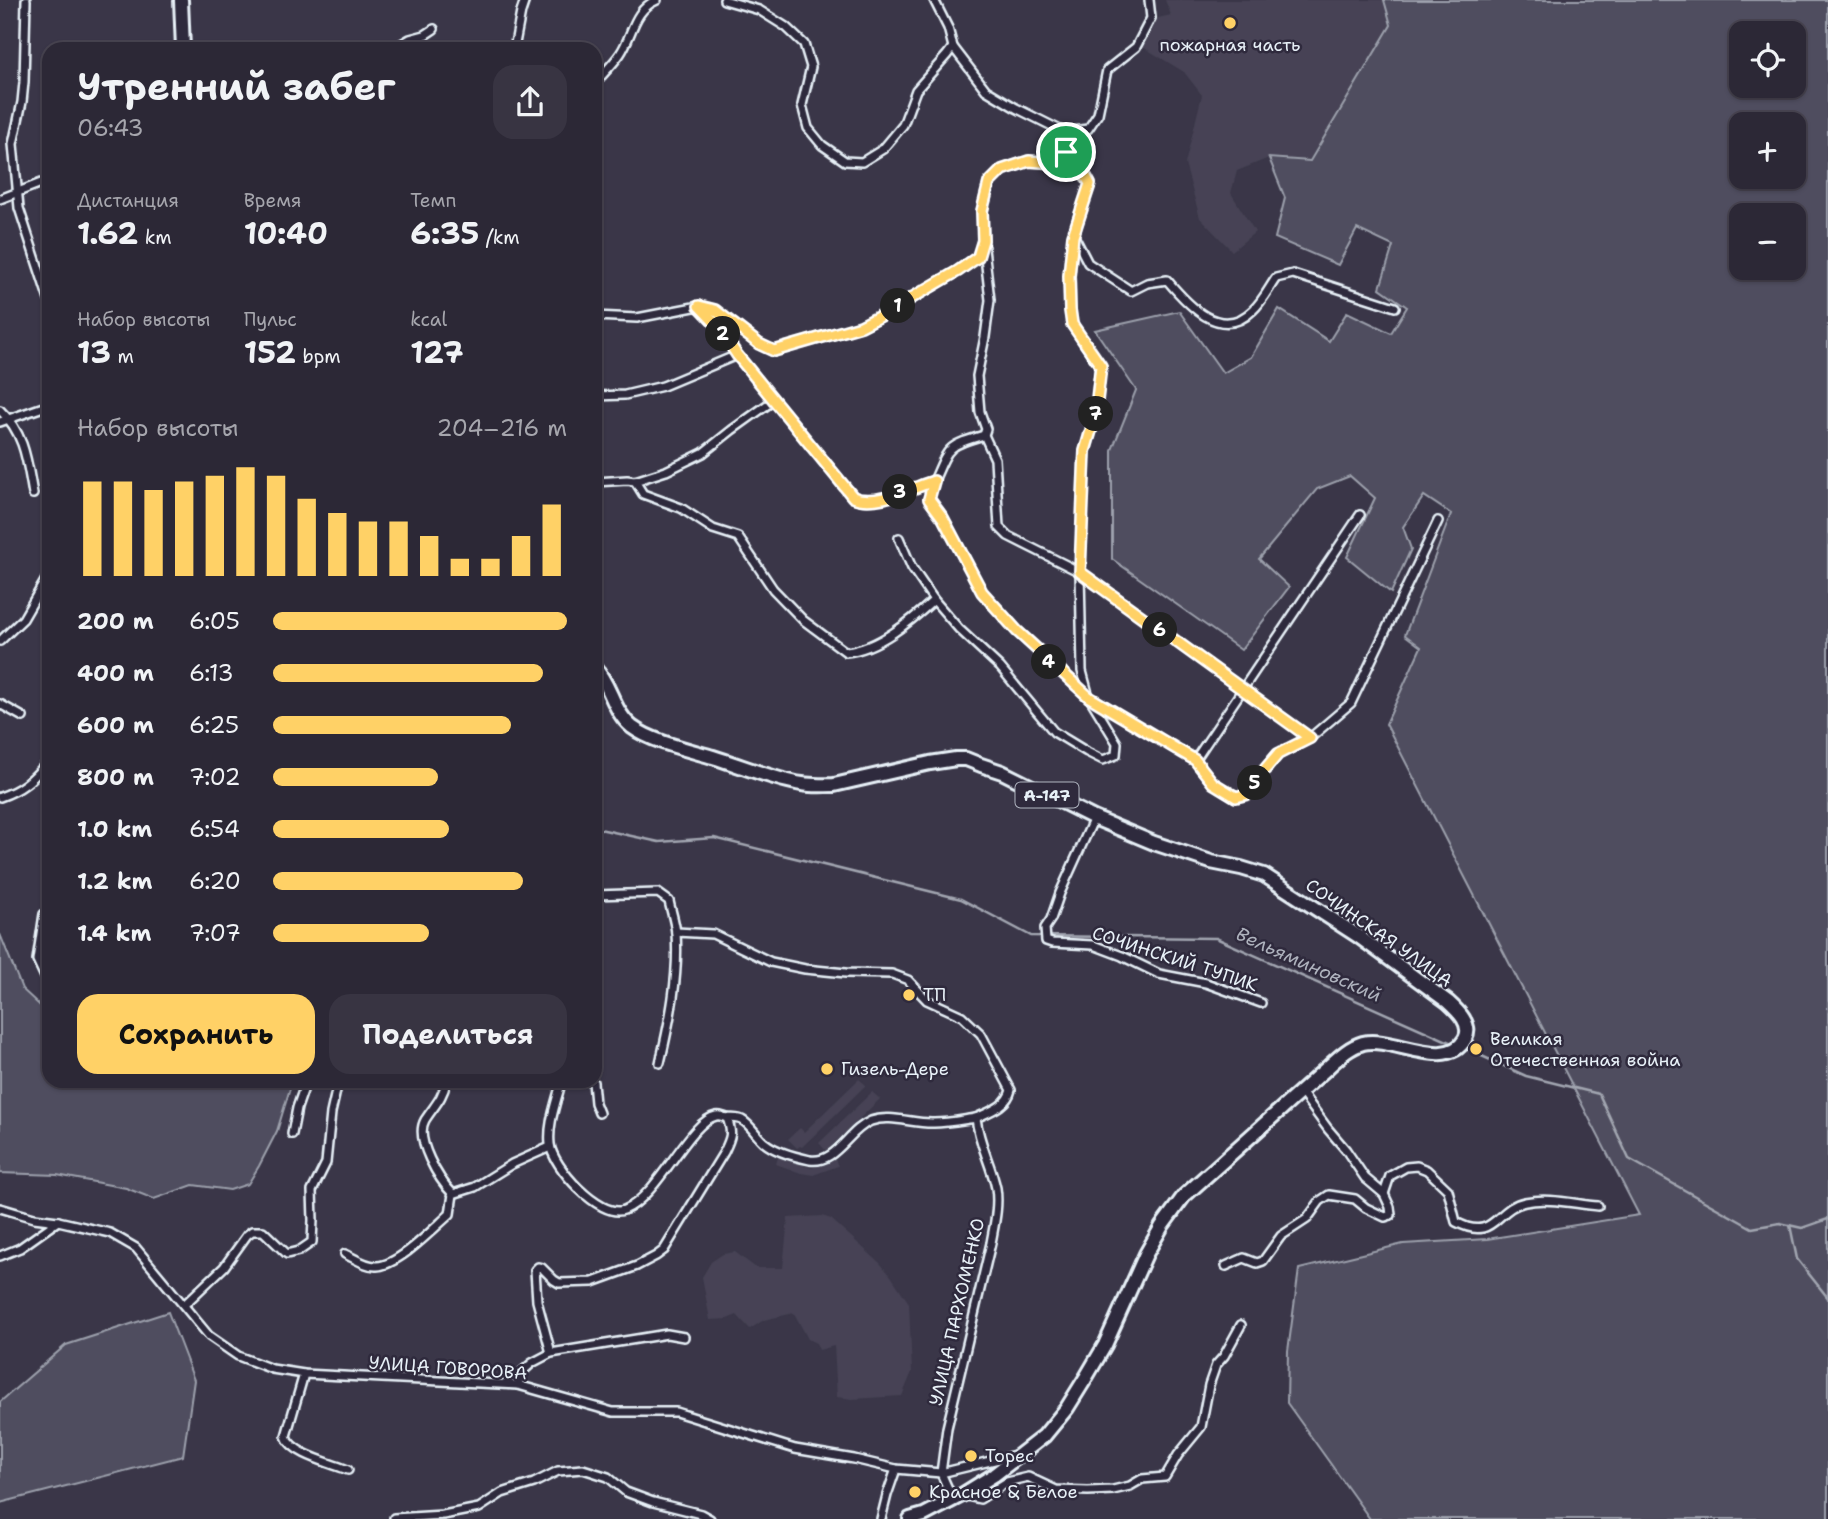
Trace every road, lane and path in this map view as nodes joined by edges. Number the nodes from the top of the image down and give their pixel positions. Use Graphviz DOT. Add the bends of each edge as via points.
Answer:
graph roads {
  1 [pos="26,0"];
  2 [pos="181,0"];
  3 [pos="525,0"];
  4 [pos="657,0"];
  5 [pos="724,0"];
  6 [pos="934,0"];
  7 [pos="1149,0"];
  8 [pos="434,29"];
  9 [pos="183,42"];
  10 [pos="405,42"];
  11 [pos="515,42"];
  12 [pos="953,47"];
  13 [pos="602,75"];
  14 [pos="1064,132"];
  15 [pos="1066,152"];
  16 [pos="42,183"];
  17 [pos="17,192"];
  18 [pos="0,199"];
  19 [pos="1073,236"];
  20 [pos="983,240"];
  21 [pos="42,279"];
  22 [pos="699,306"];
  23 [pos="1395,307"];
  24 [pos="602,316"];
  25 [pos="737,355"];
  26 [pos="602,396"];
  27 [pos="774,400"];
  28 [pos="42,407"];
  29 [pos="0,410"];
  30 [pos="9,418"];
  31 [pos="0,422"];
  32 [pos="985,432"];
  33 [pos="635,481"];
  34 [pos="934,481"];
  35 [pos="602,482"];
  36 [pos="33,494"];
  37 [pos="1360,515"];
  38 [pos="1438,521"];
  39 [pos="899,538"];
  40 [pos="1080,572"];
  41 [pos="42,587"];
  42 [pos="934,600"];
  43 [pos="0,641"];
  44 [pos="602,677"];
  45 [pos="1243,690"];
  46 [pos="1089,697"];
  47 [pos="0,704"];
  48 [pos="23,717"];
  49 [pos="1310,738"];
  50 [pos="1195,760"];
  51 [pos="42,769"];
  52 [pos="0,797"];
  53 [pos="1094,818"];
  54 [pos="602,895"];
  55 [pos="42,927"];
  56 [pos="676,932"];
  57 [pos="42,971"];
  58 [pos="1261,1003"];
  59 [pos="660,1063"];
  60 [pos="304,1088"];
  61 [pos="337,1088"];
  62 [pos="445,1088"];
  63 [pos="560,1088"];
  64 [pos="594,1088"];
  65 [pos="1301,1091"];
  66 [pos="599,1113"];
  67 [pos="727,1118"];
  68 [pos="976,1118"];
  69 [pos="292,1134"];
  70 [pos="550,1147"];
  71 [pos="453,1194"];
  72 [pos="1384,1194"];
  73 [pos="1598,1206"];
  74 [pos="0,1208"];
  75 [pos="58,1221"];
  76 [pos="345,1254"];
  77 [pos="0,1256"];
  78 [pos="1226,1266"];
  79 [pos="184,1305"];
  80 [pos="1241,1325"];
  81 [pos="684,1337"];
  82 [pos="551,1353"];
  83 [pos="304,1374"];
  84 [pos="518,1385"];
  85 [pos="1022,1453"];
  86 [pos="896,1469"];
  87 [pos="348,1470"];
  88 [pos="942,1473"];
  89 [pos="957,1498"];
  90 [pos="933,1516"];
  91 [pos="394,1518"];
  92 [pos="710,1519"];
  93 [pos="881,1519"];
  94 [pos="910,1519"];
  1 -- 17 [label="street" via="24,82 13,144"];
  2 -- 9 [label="highway"];
  3 -- 11 [label="street"];
  4 -- 13 [label="street" via="649,3 633,24 621,53"];
  5 -- 12 [label="street" via="759,10 804,44 810,67 802,106 808,128 845,161 862,162 883,149 903,125 916,90"];
  6 -- 12 [label="street"];
  7 -- 14 [label="street" via="1152,18 1136,47 1107,71 1098,114 1088,129"];
  8 -- 10 [label="street"];
  12 -- 14 [label="street" via="986,90"];
  14 -- 15 [label="street"];
  15 -- 19 [label="street" via="1090,184"];
  15 -- 20 [label="street" via="1055,163 1029,161 1002,170 989,183 982,211"];
  16 -- 17 [label="street"];
  17 -- 18 [label="street"];
  17 -- 21 [label="street"];
  19 -- 23 [label="street" via="1088,262 1131,291 1167,280 1186,303 1216,322 1233,323 1253,311 1276,278 1293,274"];
  19 -- 40 [label="street" via="1069,276 1072,324 1101,366 1095,417 1085,451"];
  20 -- 22 [label="street" via="978,257 884,314 861,326 786,349 774,351 759,344 715,310"];
  20 -- 32 [label="street" via="990,300 977,376"];
  22 -- 24 [label="street" via="637,318"];
  22 -- 25 [label="street"];
  25 -- 26 [label="street" via="663,386"];
  25 -- 27 [label="street"];
  27 -- 33 [label="street" via="703,453"];
  27 -- 34 [label="street" via="853,497 880,499"];
  28 -- 30 [label="street"];
  29 -- 30 [label="street"];
  30 -- 31 [label="street"];
  30 -- 36 [label="street" via="23,443"];
  32 -- 34 [label="street" via="947,452"];
  32 -- 40 [label="street" via="995,459 999,527"];
  33 -- 35 [label="street"];
  33 -- 42 [label="street" via="643,495 681,508 713,529 737,537 772,589 803,620 846,652 860,651"];
  34 -- 46 [label="street" via="929,499 982,592"];
  37 -- 45 [label="street"];
  38 -- 49 [label="street" via="1351,704"];
  39 -- 42 [label="street"];
  40 -- 45 [label="street"];
  40 -- 46 [label="street" via="1082,671"];
  41 -- 43 [label="street" via="23,619"];
  42 -- 46 [label="street" via="1000,667 1054,732 1103,760 1116,755 1117,743"];
  44 -- 53 [label="highway, СОЧИНСКАЯ УЛИЦА / А-147" via="634,729 771,775 834,785 966,759"];
  45 -- 49 [label="street"];
  45 -- 50 [label="street"];
  46 -- 50 [label="street"];
  47 -- 48 [label="street"];
  49 -- 50 [label="street" via="1278,754 1248,794 1236,797 1213,783"];
  51 -- 52 [label="street" via="28,784"];
  53 -- 58 [label="street, СОЧИНСКИЙ ТУПИК" via="1045,930 1046,941 1093,945 1159,974 1206,983"];
  53 -- 65 [label="highway, СОЧИНСКАЯ УЛИЦА / А-147" via="1188,855 1264,875 1448,1002 1468,1029 1457,1047 1447,1053 1378,1041 1361,1043"];
  54 -- 56 [label="street" via="658,893 669,901"];
  55 -- 57 [label="street" via="37,960"];
  56 -- 59 [label="street" via="676,975"];
  56 -- 68 [label="street" via="713,934 771,962 805,969 892,974 908,980 927,1000 962,1016 981,1034 1011,1090 1009,1099"];
  60 -- 69 [label="street"];
  61 -- 79 [label="street" via="326,1163 312,1191 312,1242 287,1254 263,1231 252,1231 224,1267"];
  62 -- 71 [label="street" via="423,1122 422,1137 442,1183"];
  63 -- 70 [label="street"];
  64 -- 66 [label="street"];
  65 -- 72 [label="street" via="1365,1178"];
  65 -- 85 [label="highway, СОЧИНСКАЯ УЛИЦА / А-147" via="1184,1196 1146,1254 1105,1345 1067,1408 1044,1436"];
  67 -- 68 [label="street" via="742,1120 767,1145 813,1160 830,1156 870,1121 886,1118 933,1123"];
  67 -- 70 [label="street" via="710,1118 648,1191 624,1210 613,1211 591,1200 560,1169"];
  67 -- 82 [label="street" via="731,1128 728,1144 664,1250 593,1282 559,1283 542,1268 535,1270 537,1301"];
  68 -- 88 [label="street, УЛИЦА ПАРХОМЕНКО" via="996,1188 996,1213 947,1427"];
  70 -- 71 [label="street"];
  71 -- 76 [label="street" via="450,1214 400,1257 377,1266"];
  72 -- 73 [label="street" via="1390,1176 1417,1166 1448,1190 1456,1222 1468,1228 1482,1229 1521,1202"];
  72 -- 78 [label="street" via="1391,1215 1385,1217 1355,1199 1329,1195 1307,1219 1281,1236 1263,1261 1244,1258"];
  74 -- 75 [label="street, УЛИЦА ГОВОРОВА"];
  75 -- 77 [label="street"];
  75 -- 79 [label="street, УЛИЦА ГОВОРОВА" via="110,1233 136,1248"];
  79 -- 83 [label="street, УЛИЦА ГОВОРОВА" via="209,1336 238,1356 272,1369"];
  80 -- 89 [label="street, СОЧИНСКАЯ УЛИЦА" via="1216,1365 1200,1427 1164,1477 1113,1490 1088,1491 1056,1490 1028,1477 1007,1482 980,1499"];
  81 -- 82 [label="street" via="667,1334"];
  82 -- 84 [label="street" via="522,1372"];
  83 -- 84 [label="street, УЛИЦА ГОВОРОВА"];
  83 -- 87 [label="street" via="287,1442 298,1451"];
  84 -- 86 [label="street, УЛИЦА ГОВОРОВА" via="613,1412 676,1412 795,1448"];
  85 -- 88 [label="street, УЛИЦА ГОВОРОВА"];
  85 -- 89 [label="highway, СОЧИНСКАЯ УЛИЦА / А-147"];
  86 -- 88 [label="street, УЛИЦА ГОВОРОВА"];
  86 -- 93 [label="street"];
  88 -- 89 [label="street"];
  89 -- 90 [label="highway, СОЧИНСКАЯ УЛИЦА / А-147"];
  90 -- 94 [label="highway, СОЧИНСКАЯ УЛИЦА / А-147"];
  91 -- 92 [label="street" via="479,1508 502,1493 558,1471 583,1469 608,1476 626,1492"];
}
